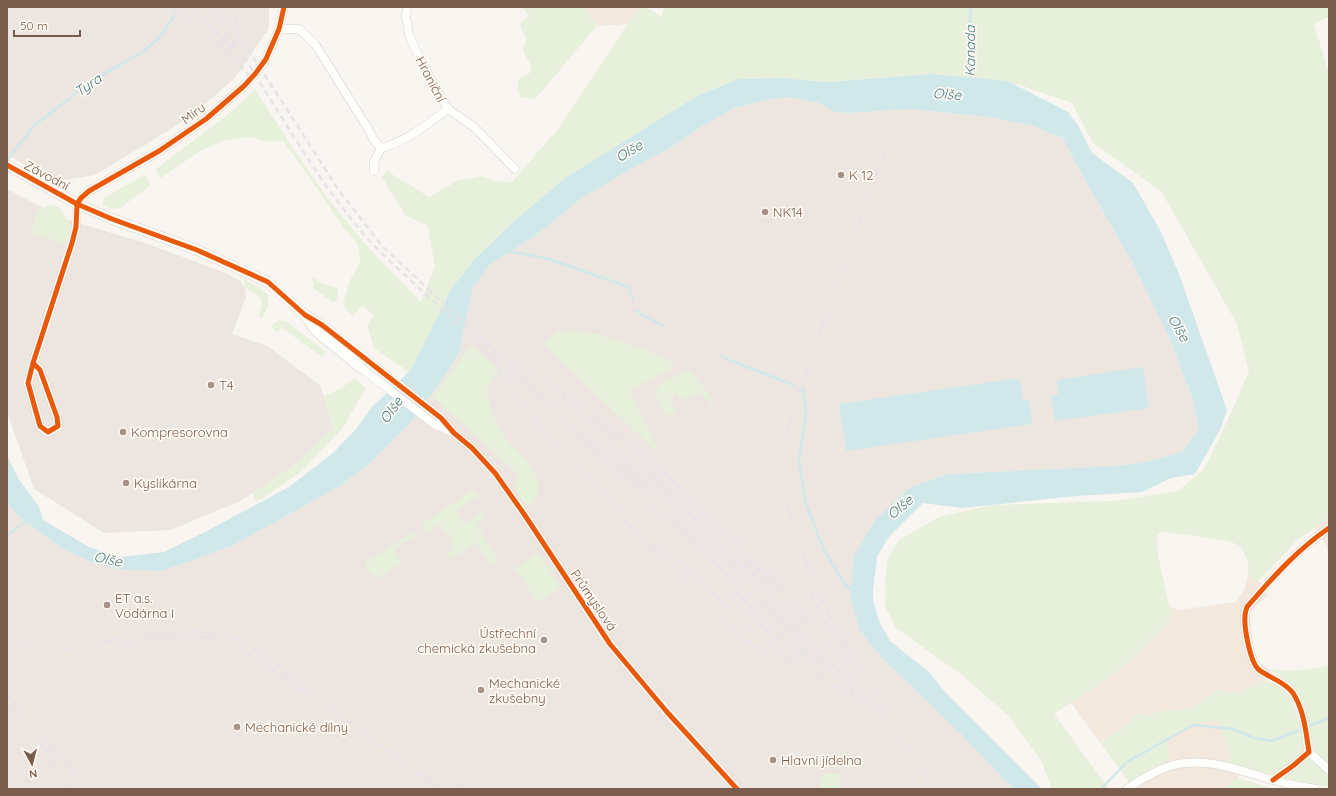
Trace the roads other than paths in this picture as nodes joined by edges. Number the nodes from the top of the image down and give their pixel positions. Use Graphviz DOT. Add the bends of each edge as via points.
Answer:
graph roads {
  1 [pos="284,7"];
  2 [pos="407,7"];
  3 [pos="279,29"];
  4 [pos="448,109"];
  5 [pos="381,148"];
  6 [pos="7,165"];
  7 [pos="515,168"];
  8 [pos="374,171"];
  9 [pos="77,204"];
  10 [pos="305,315"];
  11 [pos="366,359"];
  12 [pos="34,363"];
  13 [pos="361,368"];
  14 [pos="454,433"];
  15 [pos="1329,528"];
  16 [pos="1309,752"];
  17 [pos="1329,770"];
  18 [pos="1273,780"];
  19 [pos="737,789"];
  20 [pos="1127,789"];
  21 [pos="1316,789"];
  1 -- 3 [label="street, Míru"];
  2 -- 4 [label="street, Hraniční" via="409,34"];
  3 -- 5 [label="street" via="299,29 315,44"];
  3 -- 9 [label="street, Míru, bridge" via="266,60 255,74 206,119 159,151 89,191"];
  4 -- 5 [label="street" via="392,145"];
  4 -- 7 [label="street, Hraniční" via="474,127"];
  5 -- 8 [label="street" via="374,162"];
  6 -- 9 [label="street, Závodní"];
  9 -- 10 [label="street, Závodní" via="196,250 268,282"];
  9 -- 12 [label="street" via="72,243"];
  10 -- 11 [label="street"];
  10 -- 13 [label="street" via="317,332"];
  11 -- 14 [label="street, Průmyslová" via="441,418"];
  12 -- 12 [label="street" via="28,383 40,426 48,432 58,426 57,417 40,370"];
  13 -- 14 [label="street" via="434,424"];
  14 -- 19 [label="street, Průmyslová" via="495,473 610,644"];
  15 -- 16 [label="street" via="1315,537 1271,580 1247,607 1245,617 1249,651 1253,662 1257,668 1283,683 1298,702"];
  16 -- 17 [label="street"];
  16 -- 18 [label="street"];
  18 -- 20 [label="street" via="1198,762 1168,767"];
  18 -- 21 [label="street"];
}
